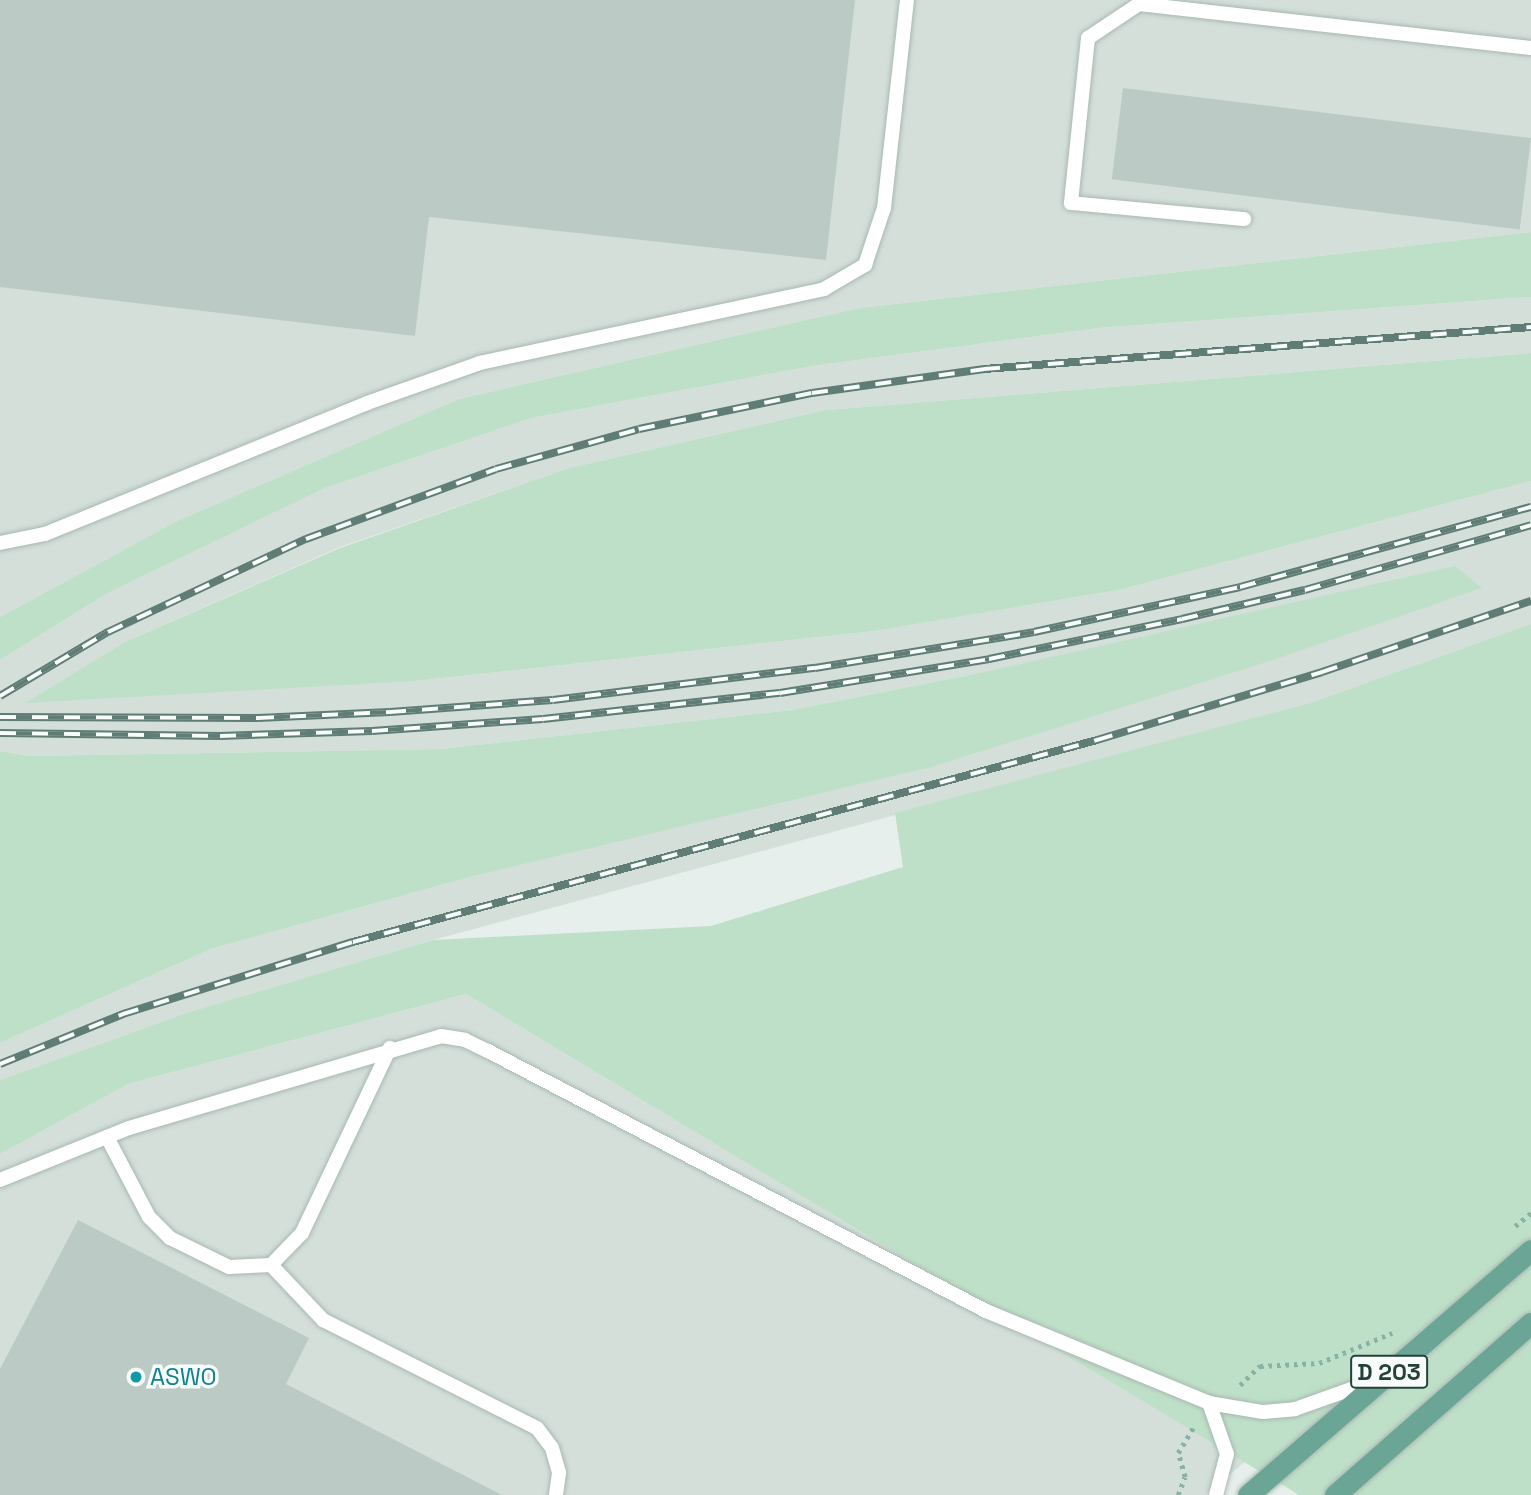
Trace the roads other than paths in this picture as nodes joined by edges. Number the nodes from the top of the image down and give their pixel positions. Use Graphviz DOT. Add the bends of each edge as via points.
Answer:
graph roads {
  1 [pos="907,0"];
  2 [pos="1139,2"];
  3 [pos="1531,48"];
  4 [pos="1244,219"];
  5 [pos="0,543"];
  6 [pos="390,1048"];
  7 [pos="107,1137"];
  8 [pos="0,1180"];
  9 [pos="1531,1250"];
  10 [pos="271,1265"];
  11 [pos="1531,1323"];
  12 [pos="1382,1378"];
  13 [pos="1213,1406"];
  14 [pos="555,1495"];
  15 [pos="1216,1495"];
  16 [pos="1248,1495"];
  17 [pos="1335,1495"];
  1 -- 5 [label="lane" via="884,208 865,265 824,289 480,363 367,403 45,534"];
  2 -- 3 [label="lane"];
  2 -- 4 [label="lane" via="1088,38 1071,203"];
  6 -- 7 [label="lane"];
  6 -- 10 [label="lane" via="302,1233"];
  6 -- 13 [label="lane" via="441,1036 465,1040 986,1311"];
  7 -- 8 [label="lane"];
  7 -- 10 [label="lane" via="149,1217 170,1238 229,1267"];
  9 -- 12 [label="main road, D 203"];
  10 -- 14 [label="lane" via="323,1320 537,1428 552,1448 559,1473"];
  11 -- 17 [label="main road, D 203"];
  12 -- 13 [label="lane" via="1295,1409 1263,1412"];
  12 -- 16 [label="main road, D 203"];
  13 -- 15 [label="lane" via="1227,1454"];
}
